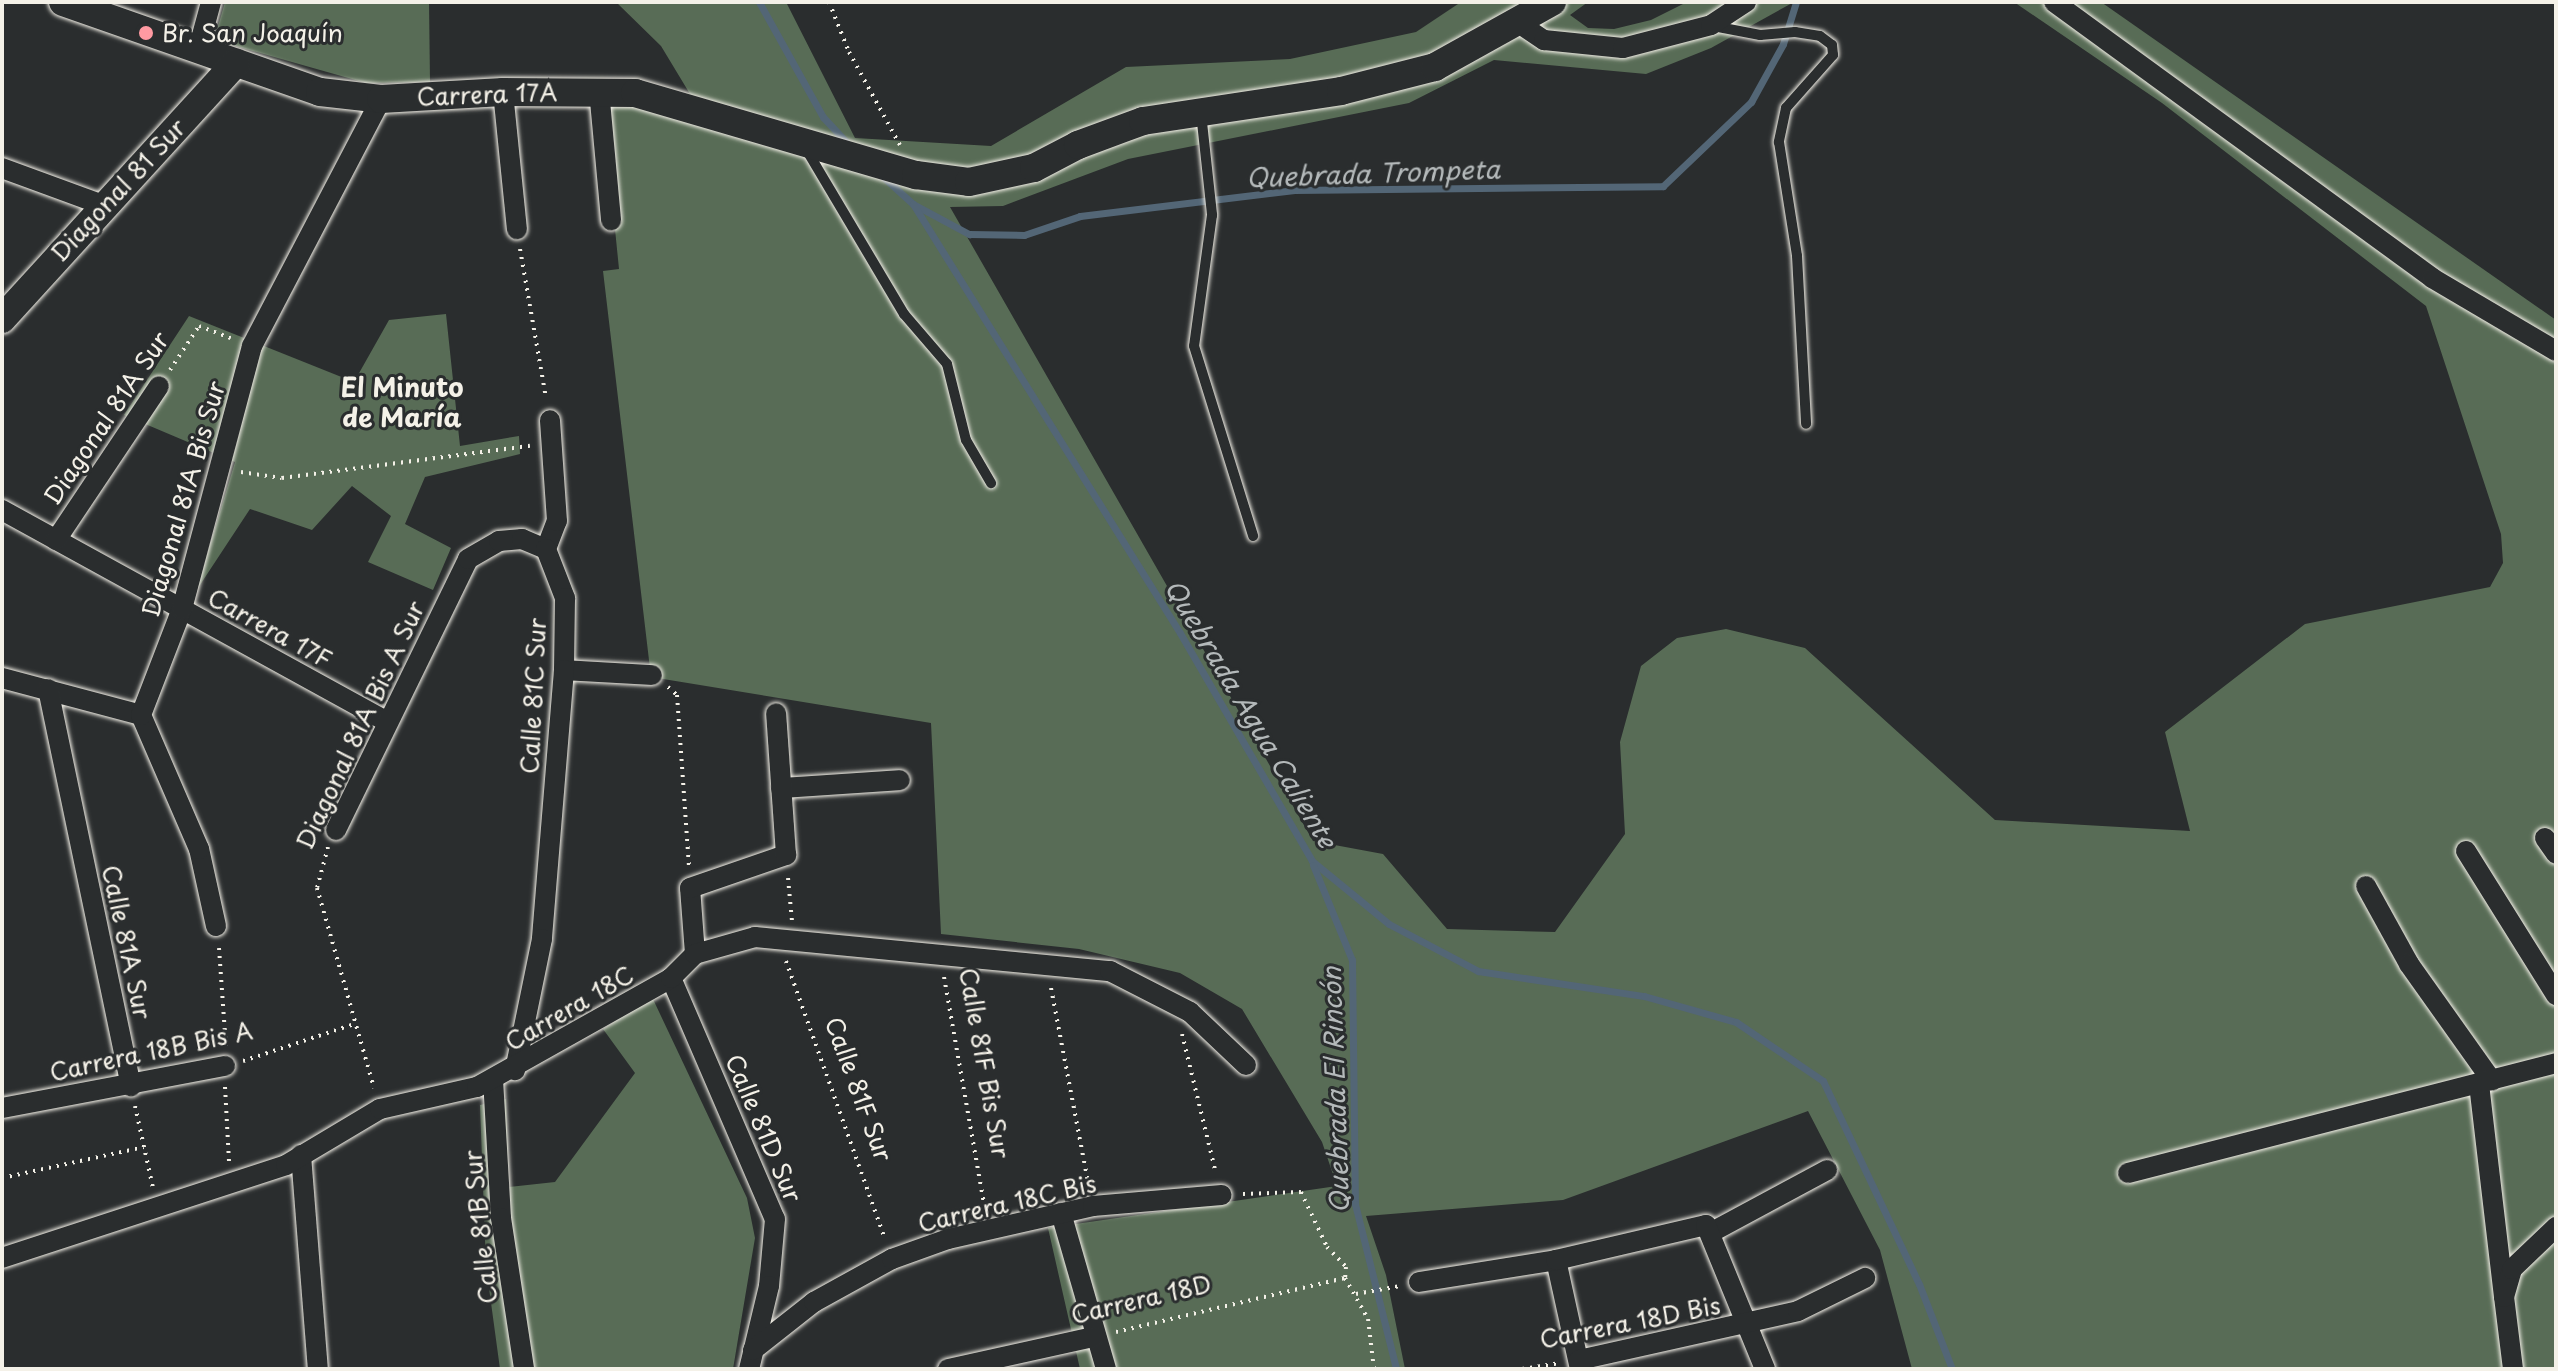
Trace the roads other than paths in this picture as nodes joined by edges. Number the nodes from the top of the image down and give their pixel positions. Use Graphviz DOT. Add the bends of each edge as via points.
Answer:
graph roads {
  1 [pos="63,2"];
  2 [pos="211,2"];
  3 [pos="1552,2"];
  4 [pos="1746,2"];
  5 [pos="2054,2"];
  6 [pos="1516,17"];
  7 [pos="1711,25"];
  8 [pos="198,50"];
  9 [pos="236,63"];
  10 [pos="599,90"];
  11 [pos="503,92"];
  12 [pos="381,99"];
  13 [pos="1201,111"];
  14 [pos="801,142"];
  15 [pos="2,168"];
  16 [pos="103,205"];
  17 [pos="611,220"];
  18 [pos="517,229"];
  19 [pos="2,319"];
  20 [pos="2556,351"];
  21 [pos="159,386"];
  22 [pos="550,420"];
  23 [pos="1806,424"];
  24 [pos="991,483"];
  25 [pos="2,510"];
  26 [pos="1253,536"];
  27 [pos="56,540"];
  28 [pos="546,549"];
  29 [pos="182,609"];
  30 [pos="564,670"];
  31 [pos="652,675"];
  32 [pos="2,678"];
  33 [pos="48,689"];
  34 [pos="776,713"];
  35 [pos="141,715"];
  36 [pos="387,722"];
  37 [pos="900,780"];
  38 [pos="781,788"];
  39 [pos="336,830"];
  40 [pos="2466,851"];
  41 [pos="2366,886"];
  42 [pos="216,926"];
  43 [pos="695,954"];
  44 [pos="671,978"];
  45 [pos="2556,995"];
  46 [pos="2556,1063"];
  47 [pos="1246,1065"];
  48 [pos="225,1066"];
  49 [pos="515,1070"];
  50 [pos="493,1079"];
  51 [pos="2485,1082"];
  52 [pos="131,1086"];
  53 [pos="2,1108"];
  54 [pos="301,1155"];
  55 [pos="1827,1170"];
  56 [pos="2128,1173"];
  57 [pos="1222,1195"];
  58 [pos="1061,1213"];
  59 [pos="2556,1227"];
  60 [pos="1708,1229"];
  61 [pos="2,1258"];
  62 [pos="1556,1260"];
  63 [pos="1865,1278"];
  64 [pos="1419,1282"];
  65 [pos="2504,1297"];
  66 [pos="1748,1326"];
  67 [pos="1094,1337"];
  68 [pos="751,1360"];
  69 [pos="1579,1364"];
  70 [pos="318,1369"];
  71 [pos="524,1369"];
  72 [pos="948,1369"];
  73 [pos="1106,1369"];
  74 [pos="1765,1369"];
  75 [pos="2513,1369"];
  1 -- 8 [label="street, Carrera 17A"];
  2 -- 8 [label="street"];
  3 -- 6 [label="street, Carrera 17A"];
  4 -- 7 [label="street"];
  5 -- 20 [label="street" via="2432,278"];
  6 -- 7 [label="street" via="1544,40 1623,48"];
  6 -- 13 [label="street, Carrera 17A" via="1435,67 1395,79"];
  7 -- 23 [label="lane" via="1760,35 1820,36 1832,45 1833,55 1786,108 1779,142 1797,256"];
  8 -- 9 [label="street, Carrera 17A"];
  9 -- 12 [label="street, Carrera 17A" via="320,92"];
  9 -- 16 [label="street, Diagonal 81 Sur"];
  10 -- 11 [label="street, Carrera 17A"];
  10 -- 14 [label="street, Carrera 17A" via="635,93"];
  10 -- 17 [label="street"];
  11 -- 12 [label="street, Carrera 17A"];
  11 -- 18 [label="street"];
  12 -- 29 [label="street, Diagonal 81A Bis Sur" via="252,346"];
  13 -- 14 [label="street, Carrera 17A" via="1110,131 1013,175 969,182 916,175"];
  13 -- 26 [label="lane" via="1212,215 1194,346"];
  14 -- 24 [label="lane" via="904,314 947,364 966,440"];
  15 -- 16 [label="street"];
  16 -- 19 [label="street, Diagonal 81 Sur"];
  21 -- 27 [label="street, Diagonal 81A Sur"];
  22 -- 28 [label="street" via="557,521"];
  25 -- 27 [label="street, Carrera 17F"];
  27 -- 29 [label="street, Carrera 17F"];
  28 -- 30 [label="street, Calle 81C Sur" via="565,598"];
  28 -- 36 [label="street, Diagonal 81A Bis A Sur" via="522,539 499,541 474,553"];
  29 -- 35 [label="street, Diagonal 81A Bis Sur"];
  29 -- 36 [label="street, Carrera 17F"];
  30 -- 31 [label="street"];
  30 -- 49 [label="street, Calle 81C Sur" via="542,939"];
  32 -- 33 [label="street"];
  33 -- 35 [label="street"];
  33 -- 52 [label="street, Calle 81A Sur"];
  34 -- 38 [label="street"];
  35 -- 42 [label="street" via="199,849"];
  36 -- 39 [label="street, Diagonal 81A Bis A Sur"];
  37 -- 38 [label="street"];
  38 -- 43 [label="street" via="786,855 690,888"];
  40 -- 45 [label="street"];
  41 -- 51 [label="street"];
  43 -- 44 [label="street, Carrera 18C"];
  43 -- 47 [label="street, Carrera 18C" via="733,941 785,937 1110,971 1174,1001"];
  44 -- 49 [label="street, Carrera 18C"];
  44 -- 68 [label="street, Calle 81D Sur" via="775,1219 769,1286"];
  46 -- 51 [label="street"];
  48 -- 52 [label="street, Carrera 18B Bis A"];
  49 -- 50 [label="street, Carrera 18C"];
  50 -- 54 [label="street, Carrera 18C" via="380,1109"];
  50 -- 71 [label="street, Calle 81B Sur" via="501,1218"];
  51 -- 56 [label="street"];
  51 -- 65 [label="street"];
  52 -- 53 [label="street, Carrera 18B Bis A"];
  54 -- 61 [label="street, Carrera 18C" via="262,1173"];
  54 -- 70 [label="street"];
  55 -- 60 [label="street"];
  57 -- 58 [label="street, Carrera 18C Bis"];
  58 -- 67 [label="street"];
  58 -- 68 [label="street, Carrera 18C Bis" via="892,1259 814,1302"];
  59 -- 65 [label="street" via="2512,1269"];
  60 -- 62 [label="street"];
  60 -- 66 [label="street"];
  62 -- 64 [label="street"];
  62 -- 69 [label="street"];
  63 -- 66 [label="street, Carrera 18D Bis" via="1798,1311"];
  65 -- 75 [label="street"];
  66 -- 69 [label="street, Carrera 18D Bis"];
  66 -- 74 [label="street"];
  67 -- 72 [label="street, Carrera 18D"];
  67 -- 73 [label="street"];
}
